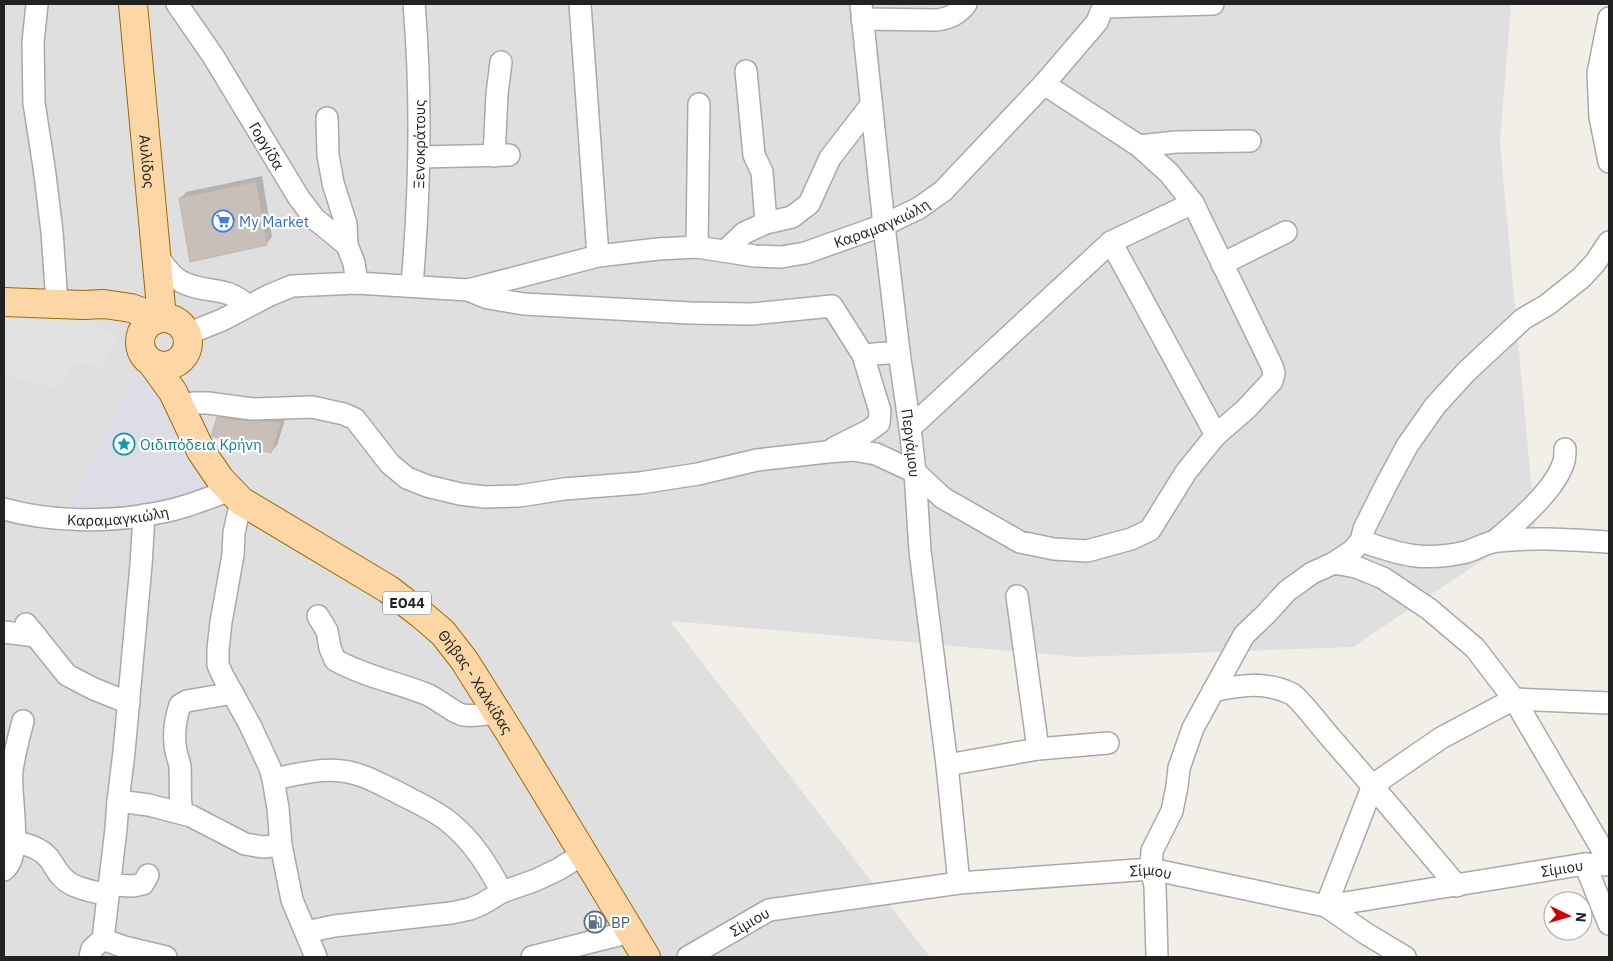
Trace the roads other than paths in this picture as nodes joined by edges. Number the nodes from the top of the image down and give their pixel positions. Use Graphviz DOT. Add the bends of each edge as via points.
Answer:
graph roads {
  1 [pos="37,4"];
  2 [pos="133,4"];
  3 [pos="177,4"];
  4 [pos="414,4"];
  5 [pos="580,4"];
  6 [pos="966,4"];
  7 [pos="1213,4"];
  8 [pos="1104,5"];
  9 [pos="861,12"];
  10 [pos="1609,18"];
  11 [pos="501,62"];
  12 [pos="746,71"];
  13 [pos="1044,84"];
  14 [pos="699,104"];
  15 [pos="870,105"];
  16 [pos="327,118"];
  17 [pos="1250,141"];
  18 [pos="1139,146"];
  19 [pos="420,157"];
  20 [pos="1609,162"];
  21 [pos="1193,204"];
  22 [pos="766,223"];
  23 [pos="884,225"];
  24 [pos="1286,232"];
  25 [pos="1111,242"];
  26 [pos="1609,242"];
  27 [pos="347,245"];
  28 [pos="697,248"];
  29 [pos="725,251"];
  30 [pos="156,254"];
  31 [pos="598,256"];
  32 [pos="1222,264"];
  33 [pos="357,283"];
  34 [pos="412,285"];
  35 [pos="468,290"];
  36 [pos="4,302"];
  37 [pos="70,304"];
  38 [pos="248,306"];
  39 [pos="160,318"];
  40 [pos="186,345"];
  41 [pos="899,352"];
  42 [pos="146,354"];
  43 [pos="863,355"];
  44 [pos="181,407"];
  45 [pos="910,428"];
  46 [pos="1216,435"];
  47 [pos="1565,449"];
  48 [pos="827,452"];
  49 [pos="915,472"];
  50 [pos="236,496"];
  51 [pos="4,509"];
  52 [pos="144,515"];
  53 [pos="1361,540"];
  54 [pos="1495,541"];
  55 [pos="1609,542"];
  56 [pos="1334,563"];
  57 [pos="1017,596"];
  58 [pos="318,616"];
  59 [pos="4,632"];
  60 [pos="1213,691"];
  61 [pos="233,693"];
  62 [pos="1514,698"];
  63 [pos="128,703"];
  64 [pos="1609,703"];
  65 [pos="498,713"];
  66 [pos="23,721"];
  67 [pos="1108,743"];
  68 [pos="1038,749"];
  69 [pos="946,765"];
  70 [pos="273,779"];
  71 [pos="1373,786"];
  72 [pos="118,802"];
  73 [pos="182,813"];
  74 [pos="14,842"];
  75 [pos="281,846"];
  76 [pos="583,854"];
  77 [pos="1609,863"];
  78 [pos="1585,864"];
  79 [pos="1151,869"];
  80 [pos="4,870"];
  81 [pos="148,875"];
  82 [pos="959,883"];
  83 [pos="1456,886"];
  84 [pos="109,890"];
  85 [pos="502,892"];
  86 [pos="1326,906"];
  87 [pos="1609,924"];
  88 [pos="628,929"];
  89 [pos="306,932"];
  90 [pos="103,940"];
  91 [pos="696,956"];
  92 [pos="90,957"];
  93 [pos="166,957"];
  94 [pos="316,957"];
  95 [pos="532,957"];
  96 [pos="646,957"];
  97 [pos="1157,957"];
  98 [pos="1405,957"];
  1 -- 37 [label="street" via="33,42 34,103 52,232"];
  2 -- 30 [label="main road, Αυλίδος"];
  3 -- 27 [label="street, Γοργίδα" via="213,56 299,198 315,219"];
  4 -- 19 [label="street, Ξενοκράτους"];
  5 -- 31 [label="street"];
  6 -- 9 [label="street" via="943,19"];
  7 -- 8 [label="street, Καραμαγκιώλη"];
  8 -- 13 [label="street, Καραμαγκιώλη" via="1097,22"];
  9 -- 15 [label="street, Περγάμου"];
  10 -- 20 [label="street" via="1598,73 1600,117"];
  11 -- 19 [label="street" via="497,94 502,155"];
  12 -- 22 [label="street" via="754,155 762,172"];
  13 -- 18 [label="street"];
  13 -- 23 [label="street, Καραμαγκιώλη" via="942,191 919,208"];
  14 -- 28 [label="street"];
  15 -- 22 [label="street" via="830,158 809,204 792,217"];
  15 -- 23 [label="street, Περγάμου"];
  16 -- 27 [label="street" via="328,155 346,224"];
  17 -- 18 [label="street"];
  18 -- 21 [label="street" via="1169,174"];
  19 -- 34 [label="street, Ξενοκράτους"];
  21 -- 25 [label="street"];
  21 -- 32 [label="street"];
  22 -- 29 [label="street" via="744,233"];
  23 -- 29 [label="street, Καραμαγκιώλη" via="805,253 772,257"];
  23 -- 41 [label="street, Περγάμου"];
  24 -- 32 [label="street"];
  25 -- 45 [label="street"];
  25 -- 46 [label="street"];
  26 -- 53 [label="street" via="1581,278 1523,319 1435,406 1407,446"];
  27 -- 33 [label="street"];
  28 -- 29 [label="street, Καραμαγκιώλη"];
  28 -- 31 [label="street, Καραμαγκιώλη"];
  30 -- 38 [label="street" via="181,282 227,292"];
  30 -- 39 [label="main road, Αυλίδος"];
  31 -- 35 [label="street, Καραμαγκιώλη"];
  32 -- 46 [label="street" via="1274,373 1272,381 1246,409"];
  33 -- 34 [label="street"];
  33 -- 38 [label="street" via="292,286"];
  34 -- 35 [label="street"];
  35 -- 43 [label="street" via="488,298 524,304 690,313 752,314 832,306"];
  36 -- 37 [label="main road"];
  37 -- 39 [label="main road" via="114,305"];
  37 -- 42 [label="main road, Θήβας - Χαλκίδας" via="98,311"];
  38 -- 40 [label="street"];
  39 -- 40 [label="main road" via="180,324"];
  39 -- 42 [label="main road" via="142,331"];
  40 -- 42 [label="main road" via="179,361 166,366"];
  40 -- 44 [label="main road, Θήβας - Χαλκίδας / ΕΟ44"];
  41 -- 43 [label="street"];
  41 -- 45 [label="street, Περγάμου"];
  42 -- 44 [label="main road, Θήβας - Χαλκίδας / ΕΟ44"];
  43 -- 48 [label="street" via="880,411 879,423"];
  44 -- 48 [label="street" via="208,403 252,409 312,407 344,414 355,419 390,464 407,478 427,486 485,497 640,483 757,460"];
  44 -- 50 [label="main road, Θήβας - Χαλκίδας / ΕΟ44" via="201,451"];
  45 -- 49 [label="street, Περγάμου"];
  46 -- 49 [label="street" via="1186,472 1150,530 1131,540 1087,551 1020,542 943,498"];
  47 -- 54 [label="street" via="1564,463 1547,492"];
  48 -- 49 [label="street" via="853,450 876,454"];
  49 -- 69 [label="street, Περγάμου" via="920,551"];
  50 -- 52 [label="street, Καραμαγκιώλη"];
  50 -- 61 [label="street" via="233,554 218,649 218,665"];
  50 -- 65 [label="main road, Θήβας - Χαλκίδας / ΕΟ44" via="388,589 422,615 443,633 464,660"];
  51 -- 52 [label="street, Καραμαγκιώλη" via="72,519"];
  52 -- 63 [label="street"];
  53 -- 54 [label="street" via="1402,555 1423,557 1446,557"];
  53 -- 56 [label="street" via="1352,551"];
  54 -- 55 [label="street"];
  56 -- 60 [label="street" via="1312,573 1287,591 1254,624 1244,635"];
  56 -- 62 [label="street" via="1356,567 1383,578 1429,609 1474,648"];
  57 -- 68 [label="street"];
  58 -- 65 [label="street" via="327,631 335,660 347,667 427,694 460,714"];
  59 -- 63 [label="street" via="31,630 67,675"];
  60 -- 71 [label="street" via="1254,684 1293,695"];
  60 -- 79 [label="street" via="1185,750 1172,811 1152,851"];
  61 -- 70 [label="street"];
  61 -- 73 [label="street" via="186,701 180,705 174,735 180,765"];
  62 -- 64 [label="street"];
  62 -- 71 [label="street" via="1441,738"];
  62 -- 77 [label="street"];
  63 -- 72 [label="street"];
  65 -- 76 [label="main road, Θήβας - Χαλκίδας / ΕΟ44"];
  66 -- 74 [label="street" via="12,773"];
  67 -- 68 [label="street"];
  68 -- 69 [label="street"];
  69 -- 82 [label="street, Περγάμου"];
  70 -- 75 [label="street"];
  70 -- 85 [label="street" via="307,772 342,771 370,779 425,806 449,822 472,845"];
  71 -- 83 [label="street"];
  71 -- 86 [label="street"];
  72 -- 73 [label="street"];
  72 -- 84 [label="street"];
  73 -- 75 [label="street" via="245,844"];
  74 -- 80 [label="street" via="13,857"];
  74 -- 84 [label="street" via="43,852 71,884"];
  75 -- 89 [label="street" via="292,900"];
  76 -- 85 [label="street" via="536,880"];
  76 -- 88 [label="main road, Θήβας - Χαλκίδας / ΕΟ44"];
  77 -- 78 [label="street, Σίμιου"];
  78 -- 83 [label="street, Σίμιου"];
  78 -- 87 [label="street"];
  79 -- 82 [label="street, Σίμιου"];
  79 -- 86 [label="street, Σίμιου"];
  79 -- 97 [label="street" via="1155,886"];
  81 -- 84 [label="street" via="143,884"];
  82 -- 91 [label="street, Σίμιου" via="769,910"];
  83 -- 86 [label="street, Σίμιου"];
  84 -- 90 [label="street"];
  85 -- 89 [label="street" via="482,904 460,911"];
  86 -- 98 [label="street"];
  88 -- 95 [label="street"];
  88 -- 96 [label="main road, Θήβας - Χαλκίδας / ΕΟ44"];
  89 -- 94 [label="street"];
  90 -- 92 [label="street" via="92,950"];
  90 -- 93 [label="street"];
}
